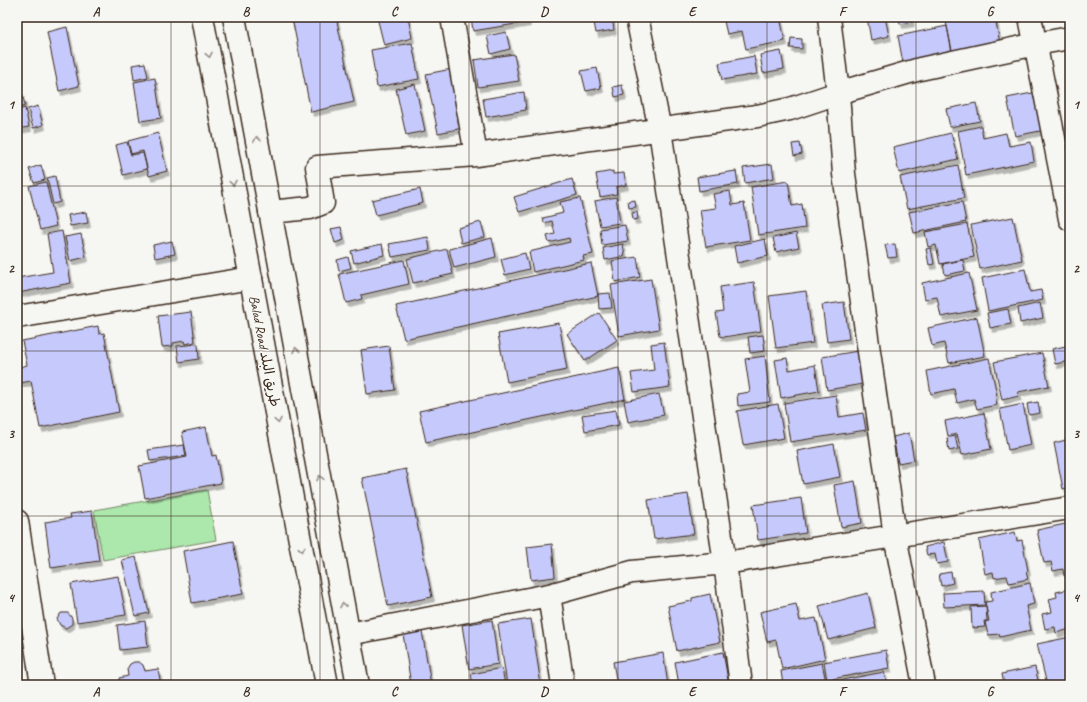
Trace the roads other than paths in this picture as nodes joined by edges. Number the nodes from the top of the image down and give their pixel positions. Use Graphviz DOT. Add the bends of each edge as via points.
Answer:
graph roads {
  1 [pos="202,17"];
  2 [pos="234,17"];
  3 [pos="452,17"];
  4 [pos="637,17"];
  5 [pos="829,17"];
  6 [pos="1030,17"];
  7 [pos="1070,38"];
  8 [pos="1036,44"];
  9 [pos="838,92"];
  10 [pos="660,130"];
  11 [pos="476,155"];
  12 [pos="270,212"];
  13 [pos="1070,219"];
  14 [pos="251,278"];
  15 [pos="17,317"];
  16 [pos="1070,508"];
  17 [pos="17,521"];
  18 [pos="895,536"];
  19 [pos="724,563"];
  20 [pos="549,595"];
  21 [pos="349,634"];
  22 [pos="42,685"];
  23 [pos="327,685"];
  24 [pos="358,685"];
  25 [pos="563,685"];
  26 [pos="741,685"];
  27 [pos="924,685"];
  1 -- 14 [label="main road, Balad Road طريق البلد, one-way"];
  12 -- 2 [label="main road, one-way"];
  3 -- 11 [label="main road"];
  4 -- 10 [label="main road"];
  5 -- 9 [label="main road"];
  6 -- 8 [label="main road"];
  7 -- 8 [label="main road"];
  8 -- 9 [label="main road" via="920,69"];
  8 -- 13 [label="main road"];
  9 -- 10 [label="main road" via="790,109 763,115"];
  9 -- 18 [label="main road" via="844,174"];
  10 -- 11 [label="main road"];
  10 -- 19 [label="main road"];
  11 -- 12 [label="main road" via="317,167 323,203 310,208"];
  21 -- 12 [label="main road, one-way"];
  14 -- 15 [label="main road"];
  14 -- 23 [label="main road, Balad Road طريق البلد, one-way"];
  16 -- 18 [label="main road"];
  17 -- 22 [label="main road"];
  18 -- 19 [label="main road"];
  18 -- 27 [label="main road"];
  19 -- 20 [label="main road" via="632,572"];
  19 -- 26 [label="main road"];
  20 -- 21 [label="main road"];
  20 -- 25 [label="main road"];
  21 -- 24 [label="main road"];
}
